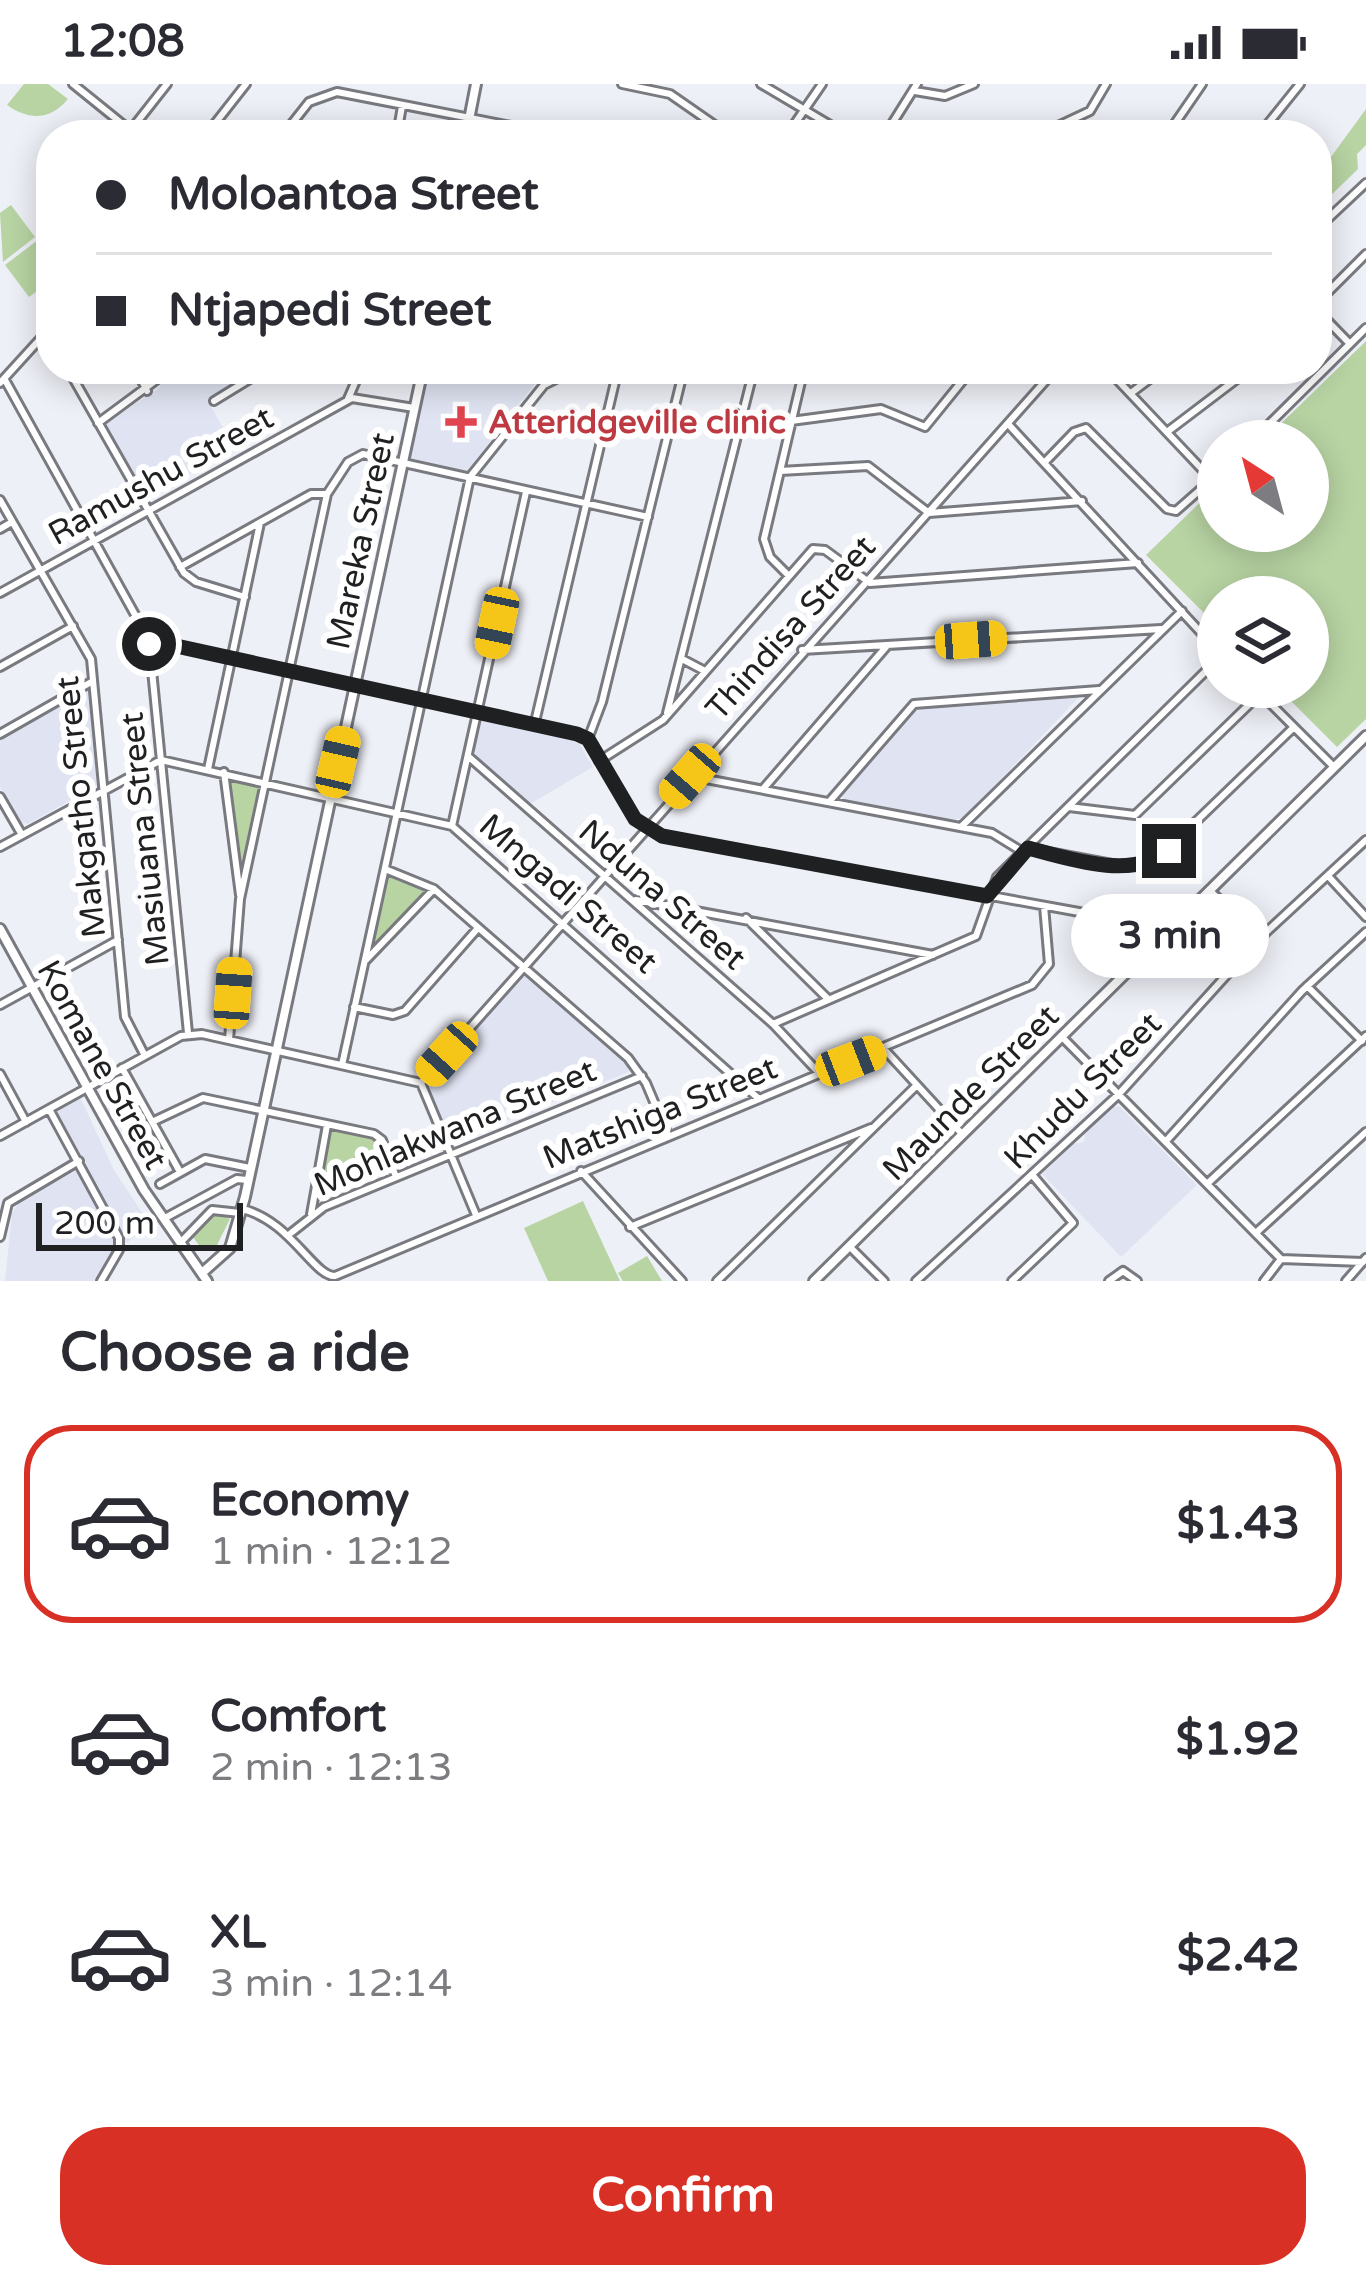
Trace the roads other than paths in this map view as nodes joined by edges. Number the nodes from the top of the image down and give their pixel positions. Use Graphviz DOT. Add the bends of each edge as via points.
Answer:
graph roads {
  1 [pos="73,84"];
  2 [pos="167,84"];
  3 [pos="246,84"];
  4 [pos="476,84"];
  5 [pos="622,84"];
  6 [pos="761,84"];
  7 [pos="822,84"];
  8 [pos="974,84"];
  9 [pos="1106,84"];
  10 [pos="1202,84"];
  11 [pos="1300,84"];
  12 [pos="916,88"];
  13 [pos="671,89"];
  14 [pos="402,106"];
  15 [pos="802,112"];
  16 [pos="469,118"];
  17 [pos="117,120"];
  18 [pos="142,120"];
  19 [pos="218,120"];
  20 [pos="295,120"];
  21 [pos="400,120"];
  22 [pos="478,120"];
  23 [pos="710,120"];
  24 [pos="797,120"];
  25 [pos="818,120"];
  26 [pos="895,120"];
  27 [pos="1071,120"];
  28 [pos="1177,120"];
  29 [pos="1271,120"];
  30 [pos="1366,183"];
  31 [pos="1332,215"];
  32 [pos="1366,254"];
  33 [pos="1332,290"];
  34 [pos="1332,323"];
  35 [pos="1366,328"];
  36 [pos="1350,344"];
  37 [pos="36,347"];
  38 [pos="1332,362"];
  39 [pos="2,382"];
  40 [pos="76,384"];
  41 [pos="144,384"];
  42 [pos="155,384"];
  43 [pos="241,384"];
  44 [pos="354,384"];
  45 [pos="419,384"];
  46 [pos="545,384"];
  47 [pos="614,384"];
  48 [pos="680,384"];
  49 [pos="750,384"];
  50 [pos="800,384"];
  51 [pos="960,384"];
  52 [pos="1043,384"];
  53 [pos="1122,384"];
  54 [pos="1143,384"];
  55 [pos="1230,384"];
  56 [pos="1310,384"];
  57 [pos="147,391"];
  58 [pos="1131,393"];
  59 [pos="214,400"];
  60 [pos="347,400"];
  61 [pos="414,408"];
  62 [pos="1273,420"];
  63 [pos="791,421"];
  64 [pos="98,423"];
  65 [pos="1009,425"];
  66 [pos="1167,432"];
  67 [pos="1197,460"];
  68 [pos="1045,462"];
  69 [pos="401,466"];
  70 [pos="781,471"];
  71 [pos="470,477"];
  72 [pos="526,492"];
  73 [pos="327,494"];
  74 [pos="1197,495"];
  75 [pos="0,500"];
  76 [pos="1082,501"];
  77 [pos="584,504"];
  78 [pos="147,511"];
  79 [pos="928,513"];
  80 [pos="647,517"];
  81 [pos="12,522"];
  82 [pos="260,524"];
  83 [pos="0,529"];
  84 [pos="94,542"];
  85 [pos="1138,563"];
  86 [pos="180,567"];
  87 [pos="42,570"];
  88 [pos="788,574"];
  89 [pos="862,581"];
  90 [pos="0,593"];
  91 [pos="245,597"];
  92 [pos="1182,610"];
  93 [pos="73,626"];
  94 [pos="1161,629"];
  95 [pos="1197,629"];
  96 [pos="149,640"];
  97 [pos="886,647"];
  98 [pos="802,650"];
  99 [pos="233,657"];
  100 [pos="682,659"];
  101 [pos="0,667"];
  102 [pos="291,668"];
  103 [pos="703,670"];
  104 [pos="1197,676"];
  105 [pos="93,681"];
  106 [pos="356,682"];
  107 [pos="1099,690"];
  108 [pos="421,697"];
  109 [pos="1239,708"];
  110 [pos="1275,708"];
  111 [pos="478,711"];
  112 [pos="666,717"];
  113 [pos="535,722"];
  114 [pos="1294,727"];
  115 [pos="0,734"];
  116 [pos="1366,736"];
  117 [pos="588,739"];
  118 [pos="469,758"];
  119 [pos="161,760"];
  120 [pos="599,761"];
  121 [pos="1334,767"];
  122 [pos="208,769"];
  123 [pos="224,772"];
  124 [pos="690,776"];
  125 [pos="267,781"];
  126 [pos="764,789"];
  127 [pos="103,790"];
  128 [pos="0,796"];
  129 [pos="330,796"];
  130 [pos="829,802"];
  131 [pos="1069,807"];
  132 [pos="396,811"];
  133 [pos="452,826"];
  134 [pos="962,826"];
  135 [pos="645,828"];
  136 [pos="22,835"];
  137 [pos="1366,840"];
  138 [pos="0,847"];
  139 [pos="1025,850"];
  140 [pos="386,869"];
  141 [pos="603,877"];
  142 [pos="1329,877"];
  143 [pos="434,889"];
  144 [pos="1209,890"];
  145 [pos="987,896"];
  146 [pos="240,899"];
  147 [pos="631,899"];
  148 [pos="1043,906"];
  149 [pos="1366,916"];
  150 [pos="746,918"];
  151 [pos="563,921"];
  152 [pos="478,928"];
  153 [pos="0,929"];
  154 [pos="1366,932"];
  155 [pos="1261,938"];
  156 [pos="118,940"];
  157 [pos="1155,946"];
  158 [pos="932,955"];
  159 [pos="364,961"];
  160 [pos="524,968"];
  161 [pos="32,986"];
  162 [pos="1307,986"];
  163 [pos="828,999"];
  164 [pos="0,1005"];
  165 [pos="354,1007"];
  166 [pos="773,1024"];
  167 [pos="188,1033"];
  168 [pos="1061,1036"];
  169 [pos="1364,1039"];
  170 [pos="229,1040"];
  171 [pos="883,1048"];
  172 [pos="276,1052"];
  173 [pos="144,1056"];
  174 [pos="342,1065"];
  175 [pos="122,1068"];
  176 [pos="818,1073"];
  177 [pos="0,1074"];
  178 [pos="643,1076"];
  179 [pos="421,1083"];
  180 [pos="916,1086"];
  181 [pos="88,1087"];
  182 [pos="1119,1094"];
  183 [pos="759,1099"];
  184 [pos="50,1109"];
  185 [pos="263,1110"];
  186 [pos="26,1122"];
  187 [pos="152,1122"];
  188 [pos="327,1125"];
  189 [pos="873,1127"];
  190 [pos="1366,1132"];
  191 [pos="962,1134"];
  192 [pos="0,1136"];
  193 [pos="668,1136"];
  194 [pos="1167,1140"];
  195 [pos="451,1153"];
  196 [pos="80,1161"];
  197 [pos="250,1168"];
  198 [pos="581,1171"];
  199 [pos="180,1172"];
  200 [pos="396,1177"];
  201 [pos="1034,1177"];
  202 [pos="247,1180"];
  203 [pos="1208,1183"];
  204 [pos="160,1184"];
  205 [pos="242,1211"];
  206 [pos="310,1214"];
  207 [pos="476,1215"];
  208 [pos="164,1219"];
  209 [pos="630,1227"];
  210 [pos="1257,1232"];
  211 [pos="291,1233"];
  212 [pos="0,1237"];
  213 [pos="181,1242"];
  214 [pos="850,1246"];
  215 [pos="1281,1258"];
  216 [pos="1364,1260"];
  217 [pos="204,1277"];
  218 [pos="101,1281"];
  219 [pos="682,1281"];
  220 [pos="717,1281"];
  221 [pos="814,1281"];
  222 [pos="884,1281"];
  223 [pos="916,1281"];
  224 [pos="1012,1281"];
  225 [pos="1109,1281"];
  226 [pos="1137,1281"];
  227 [pos="1264,1281"];
  228 [pos="1346,1281"];
  1 -- 17 [label="street"];
  2 -- 18 [label="street"];
  3 -- 19 [label="street"];
  4 -- 16 [label="street"];
  5 -- 13 [label="street"];
  6 -- 15 [label="street"];
  7 -- 15 [label="street"];
  8 -- 12 [label="street" via="946,96"];
  9 -- 27 [label="street" via="1090,111"];
  10 -- 28 [label="street"];
  11 -- 29 [label="street"];
  12 -- 26 [label="street"];
  13 -- 23 [label="street"];
  14 -- 16 [label="street"];
  14 -- 20 [label="street" via="329,93"];
  14 -- 21 [label="street"];
  15 -- 24 [label="street"];
  15 -- 25 [label="street"];
  16 -- 22 [label="street"];
  30 -- 31 [label="street"];
  32 -- 33 [label="street"];
  34 -- 36 [label="street"];
  35 -- 36 [label="street"];
  36 -- 38 [label="street"];
  37 -- 39 [label="street"];
  39 -- 84 [label="street"];
  40 -- 64 [label="street"];
  41 -- 57 [label="street"];
  42 -- 57 [label="street"];
  43 -- 59 [label="street"];
  44 -- 60 [label="street"];
  45 -- 61 [label="street, Mareka Street"];
  46 -- 71 [label="street"];
  47 -- 77 [label="street"];
  48 -- 80 [label="street"];
  49 -- 100 [label="street"];
  50 -- 63 [label="street"];
  51 -- 63 [label="street" via="926,427 881,409"];
  52 -- 65 [label="street, Thindisa Street"];
  53 -- 58 [label="street"];
  54 -- 58 [label="street"];
  55 -- 66 [label="street"];
  56 -- 62 [label="street"];
  57 -- 64 [label="street"];
  58 -- 66 [label="street"];
  60 -- 61 [label="street"];
  60 -- 78 [label="street, Ramushu Street"];
  61 -- 69 [label="street, Mareka Street"];
  63 -- 70 [label="street"];
  64 -- 78 [label="street"];
  65 -- 68 [label="street"];
  65 -- 79 [label="street, Thindisa Street"];
  66 -- 67 [label="street"];
  68 -- 74 [label="street" via="1086,428 1167,509"];
  68 -- 76 [label="street"];
  69 -- 71 [label="street"];
  69 -- 73 [label="street" via="358,454"];
  69 -- 106 [label="street, Mareka Street"];
  70 -- 79 [label="street" via="868,466"];
  70 -- 88 [label="street" via="764,545"];
  71 -- 72 [label="street"];
  71 -- 108 [label="street"];
  72 -- 77 [label="street"];
  72 -- 111 [label="street"];
  73 -- 82 [label="street" via="311,494"];
  73 -- 102 [label="street"];
  75 -- 81 [label="street, Makgatho Street"];
  76 -- 79 [label="street"];
  76 -- 85 [label="street"];
  77 -- 80 [label="street"];
  77 -- 113 [label="street"];
  78 -- 84 [label="street, Ramushu Street"];
  78 -- 86 [label="street"];
  79 -- 89 [label="street, Thindisa Street"];
  80 -- 117 [label="street"];
  81 -- 83 [label="street"];
  81 -- 87 [label="street, Makgatho Street"];
  82 -- 86 [label="street"];
  82 -- 91 [label="street"];
  84 -- 87 [label="street, Ramushu Street"];
  84 -- 96 [label="street"];
  85 -- 89 [label="street"];
  85 -- 92 [label="street"];
  86 -- 91 [label="street" via="196,583"];
  87 -- 90 [label="street, Ramushu Street"];
  87 -- 93 [label="street, Makgatho Street"];
  88 -- 89 [label="street" via="819,549"];
  88 -- 103 [label="street"];
  89 -- 98 [label="street, Thindisa Street"];
  91 -- 99 [label="street"];
  92 -- 94 [label="street"];
  92 -- 95 [label="street"];
  93 -- 101 [label="street"];
  93 -- 105 [label="street, Makgatho Street"];
  94 -- 97 [label="street"];
  94 -- 107 [label="street"];
  96 -- 99 [label="street"];
  96 -- 119 [label="street, Masiuana Street"];
  97 -- 98 [label="street"];
  97 -- 126 [label="street"];
  98 -- 124 [label="street, Thindisa Street"];
  99 -- 102 [label="street"];
  99 -- 122 [label="street"];
  100 -- 103 [label="street"];
  100 -- 112 [label="street"];
  102 -- 106 [label="street"];
  102 -- 125 [label="street"];
  103 -- 112 [label="street"];
  104 -- 131 [label="street"];
  105 -- 115 [label="street"];
  105 -- 127 [label="street, Makgatho Street"];
  106 -- 108 [label="street"];
  106 -- 129 [label="street, Mareka Street"];
  107 -- 130 [label="street" via="914,704"];
  107 -- 134 [label="street"];
  108 -- 111 [label="street"];
  108 -- 132 [label="street"];
  109 -- 131 [label="street" via="1135,814"];
  110 -- 114 [label="street"];
  111 -- 113 [label="street"];
  111 -- 118 [label="street"];
  112 -- 120 [label="street"];
  113 -- 117 [label="street"];
  114 -- 121 [label="street"];
  114 -- 139 [label="street" via="1147,865"];
  116 -- 121 [label="street, Maunde Street"];
  117 -- 120 [label="street"];
  118 -- 133 [label="street"];
  118 -- 141 [label="street, Nduna Street"];
  119 -- 122 [label="street, Mngadi Street"];
  119 -- 127 [label="street"];
  119 -- 167 [label="street, Masiuana Street"];
  120 -- 135 [label="street"];
  121 -- 144 [label="street, Maunde Street"];
  122 -- 123 [label="street, Mngadi Street"];
  123 -- 125 [label="street, Mngadi Street"];
  123 -- 146 [label="street"];
  124 -- 126 [label="street"];
  124 -- 135 [label="street, Thindisa Street"];
  125 -- 129 [label="street, Mngadi Street"];
  125 -- 146 [label="street"];
  126 -- 130 [label="street"];
  127 -- 136 [label="street"];
  127 -- 156 [label="street, Makgatho Street"];
  128 -- 136 [label="street"];
  129 -- 132 [label="street, Mngadi Street"];
  129 -- 172 [label="street, Mareka Street"];
  130 -- 134 [label="street"];
  131 -- 139 [label="street"];
  132 -- 133 [label="street, Mngadi Street"];
  132 -- 140 [label="street"];
  133 -- 151 [label="street, Mngadi Street"];
  134 -- 139 [label="street"];
  135 -- 141 [label="street, Thindisa Street"];
  135 -- 145 [label="street" via="697,846"];
  136 -- 138 [label="street"];
  137 -- 142 [label="street, Khudu Street"];
  139 -- 145 [label="street"];
  140 -- 143 [label="street"];
  140 -- 159 [label="street"];
  141 -- 147 [label="street, Nduna Street"];
  141 -- 151 [label="street, Thindisa Street"];
  142 -- 149 [label="street"];
  142 -- 155 [label="street, Khudu Street"];
  143 -- 152 [label="street"];
  143 -- 159 [label="street"];
  144 -- 155 [label="street"];
  144 -- 157 [label="street, Maunde Street"];
  145 -- 148 [label="street"];
  145 -- 158 [label="street" via="976,935"];
  146 -- 170 [label="street"];
  147 -- 150 [label="street"];
  147 -- 166 [label="street, Nduna Street"];
  148 -- 157 [label="street" via="1124,921"];
  148 -- 171 [label="street, Matshiga Street" via="1049,964 1042,978"];
  150 -- 158 [label="street"];
  150 -- 163 [label="street"];
  151 -- 160 [label="street, Thindisa Street"];
  151 -- 183 [label="street, Mngadi Street"];
  152 -- 160 [label="street"];
  152 -- 165 [label="street" via="405,1011"];
  153 -- 161 [label="street, Komane Street"];
  154 -- 162 [label="street"];
  155 -- 182 [label="street, Khudu Street"];
  156 -- 161 [label="street"];
  156 -- 173 [label="street, Makgatho Street" via="126,1022"];
  157 -- 168 [label="street, Maunde Street"];
  158 -- 163 [label="street"];
  159 -- 165 [label="street"];
  160 -- 178 [label="street"];
  160 -- 179 [label="street, Thindisa Street"];
  161 -- 164 [label="street"];
  161 -- 181 [label="street, Komane Street"];
  162 -- 169 [label="street"];
  162 -- 194 [label="street"];
  163 -- 166 [label="street"];
  165 -- 174 [label="street"];
  166 -- 176 [label="street, Nduna Street"];
  167 -- 170 [label="street"];
  167 -- 173 [label="street"];
  168 -- 182 [label="street"];
  168 -- 191 [label="street, Maunde Street"];
  169 -- 203 [label="street"];
  170 -- 172 [label="street"];
  171 -- 176 [label="street, Matshiga Street"];
  171 -- 180 [label="street"];
  172 -- 174 [label="street"];
  172 -- 185 [label="street, Mareka Street"];
  173 -- 175 [label="street"];
  174 -- 179 [label="street"];
  175 -- 181 [label="street"];
  175 -- 187 [label="street"];
  176 -- 183 [label="street, Matshiga Street"];
  177 -- 186 [label="street"];
  178 -- 193 [label="street"];
  178 -- 195 [label="street, Mohlakwana Street"];
  179 -- 195 [label="street"];
  180 -- 189 [label="street"];
  180 -- 191 [label="street"];
  181 -- 184 [label="street"];
  181 -- 208 [label="street, Komane Street"];
  182 -- 194 [label="street"];
  182 -- 201 [label="street, Khudu Street"];
  183 -- 193 [label="street, Matshiga Street"];
  184 -- 186 [label="street"];
  184 -- 196 [label="street"];
  185 -- 187 [label="street" via="196,1099"];
  185 -- 188 [label="street"];
  185 -- 197 [label="street, Mareka Street"];
  186 -- 192 [label="street"];
  187 -- 199 [label="street"];
  188 -- 200 [label="street" via="380,1137"];
  188 -- 206 [label="street"];
  189 -- 209 [label="street"];
  189 -- 220 [label="street"];
  190 -- 210 [label="street"];
  191 -- 214 [label="street, Maunde Street"];
  193 -- 198 [label="street, Matshiga Street"];
  194 -- 203 [label="street"];
  195 -- 200 [label="street, Mohlakwana Street"];
  195 -- 207 [label="street"];
  196 -- 212 [label="street" via="11,1199"];
  196 -- 218 [label="street" via="120,1246"];
  197 -- 199 [label="street" via="211,1158"];
  197 -- 202 [label="street, Mareka Street"];
  198 -- 207 [label="street, Matshiga Street"];
  198 -- 209 [label="street"];
  199 -- 204 [label="street"];
  200 -- 206 [label="street, Mohlakwana Street"];
  201 -- 223 [label="street, Khudu Street"];
  201 -- 224 [label="street" via="1073,1223"];
  202 -- 205 [label="street, Mareka Street"];
  202 -- 208 [label="street"];
  203 -- 210 [label="street"];
  205 -- 211 [label="street"];
  205 -- 213 [label="street" via="212,1210"];
  205 -- 217 [label="street, Mareka Street" via="230,1248"];
  206 -- 211 [label="street, Mohlakwana Street"];
  207 -- 211 [label="street, Matshiga Street" via="330,1277"];
  208 -- 213 [label="street, Komane Street"];
  209 -- 219 [label="street"];
  210 -- 215 [label="street"];
  213 -- 217 [label="street, Komane Street"];
  214 -- 221 [label="street, Maunde Street"];
  214 -- 222 [label="street"];
  215 -- 216 [label="street"];
  215 -- 227 [label="street"];
  216 -- 228 [label="street"];
  225 -- 226 [label="street" via="1123,1271"];
}
